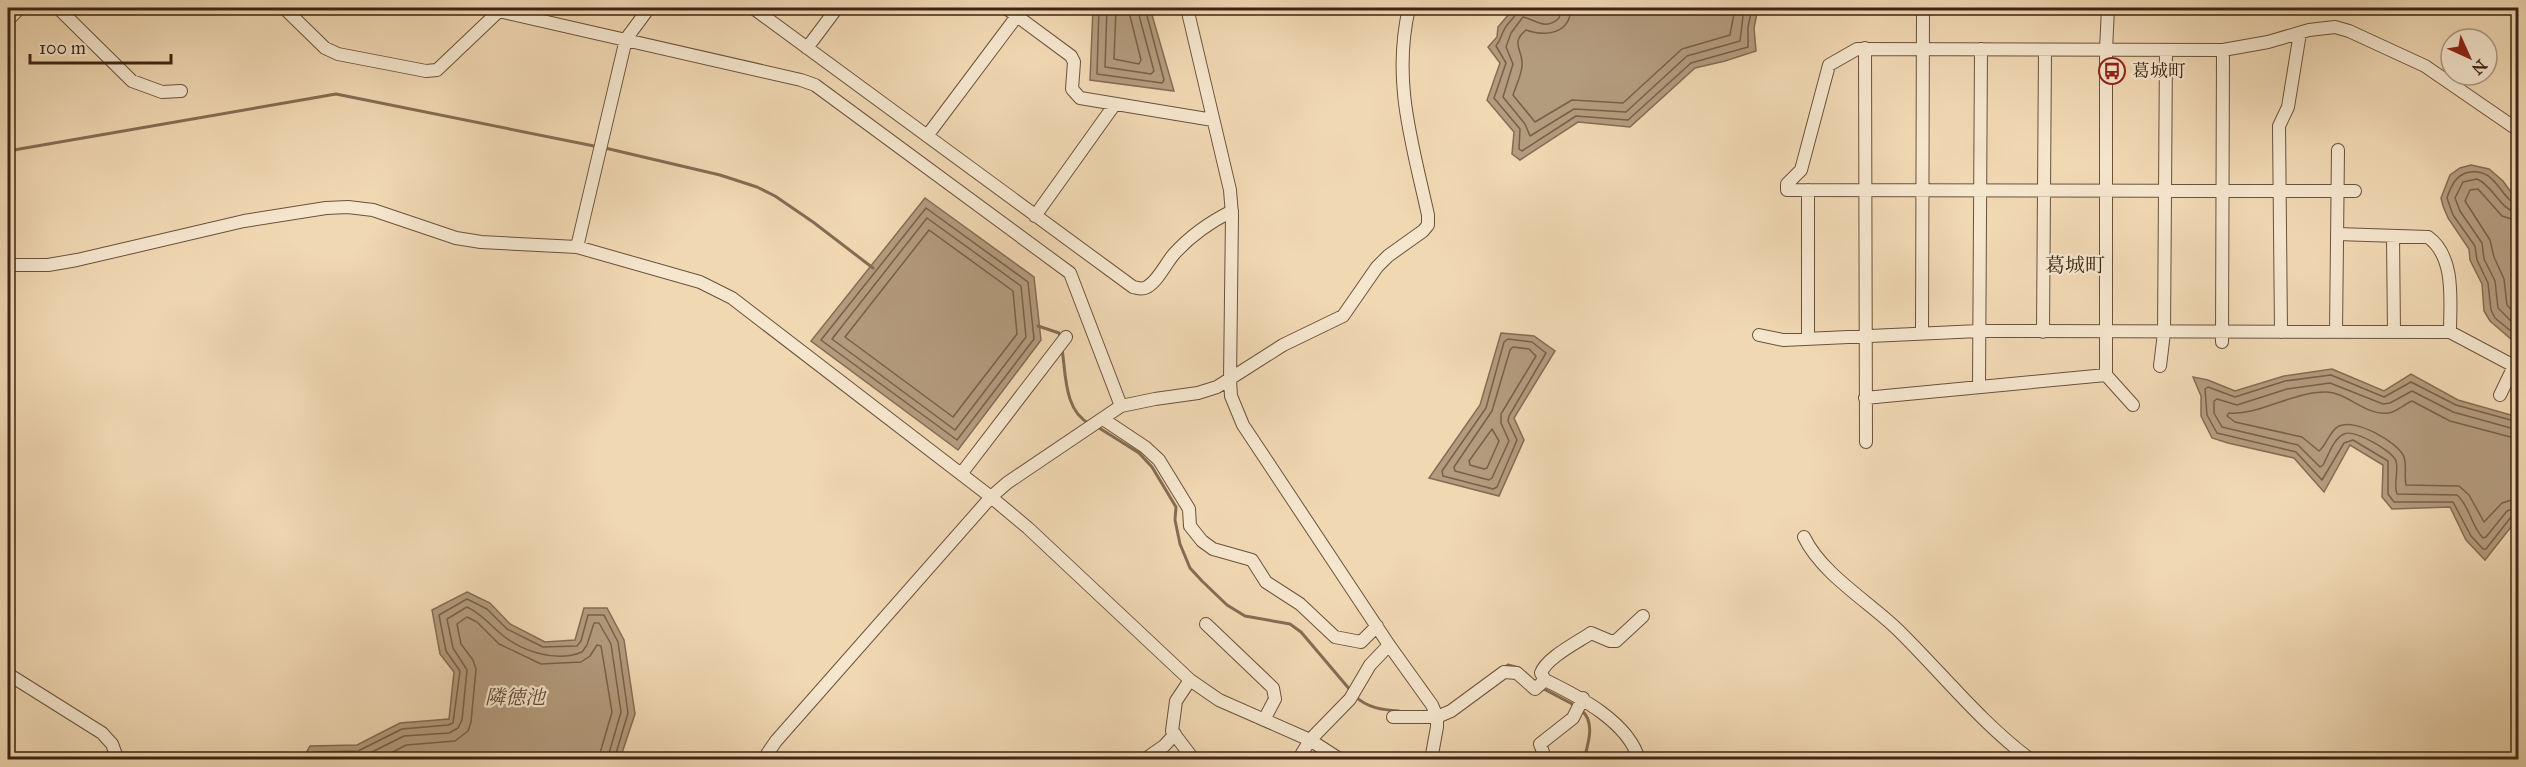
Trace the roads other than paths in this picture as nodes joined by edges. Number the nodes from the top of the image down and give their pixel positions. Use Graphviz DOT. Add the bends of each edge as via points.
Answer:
graph roads {
  1 [pos="20,8"];
  2 [pos="58,8"];
  3 [pos="284,8"];
  4 [pos="649,8"];
  5 [pos="753,8"];
  6 [pos="837,8"];
  7 [pos="1006,8"];
  8 [pos="1187,8"];
  9 [pos="1409,8"];
  10 [pos="1923,8"];
  11 [pos="2108,8"];
  12 [pos="2209,8"];
  13 [pos="2226,8"];
  14 [pos="497,9"];
  15 [pos="1020,12"];
  16 [pos="8,20"];
  17 [pos="2300,33"];
  18 [pos="626,39"];
  19 [pos="807,48"];
  20 [pos="1865,48"];
  21 [pos="1923,49"];
  22 [pos="1981,50"];
  23 [pos="2045,50"];
  24 [pos="2106,50"];
  25 [pos="2166,50"];
  26 [pos="2223,50"];
  27 [pos="182,91"];
  28 [pos="1114,104"];
  29 [pos="1214,120"];
  30 [pos="2518,130"];
  31 [pos="927,136"];
  32 [pos="2338,150"];
  33 [pos="1808,189"];
  34 [pos="1865,190"];
  35 [pos="1923,190"];
  36 [pos="1979,190"];
  37 [pos="2043,190"];
  38 [pos="2105,190"];
  39 [pos="2165,190"];
  40 [pos="2223,190"];
  41 [pos="2280,190"];
  42 [pos="2337,190"];
  43 [pos="2355,190"];
  44 [pos="1232,211"];
  45 [pos="1035,216"];
  46 [pos="2337,234"];
  47 [pos="2392,236"];
  48 [pos="577,247"];
  49 [pos="8,265"];
  50 [pos="1979,331"];
  51 [pos="2043,332"];
  52 [pos="2106,332"];
  53 [pos="2281,332"];
  54 [pos="2336,332"];
  55 [pos="2394,332"];
  56 [pos="2450,332"];
  57 [pos="2164,333"];
  58 [pos="1922,334"];
  59 [pos="1759,335"];
  60 [pos="1066,337"];
  61 [pos="1866,337"];
  62 [pos="2222,337"];
  63 [pos="1808,339"];
  64 [pos="2160,366"];
  65 [pos="2106,375"];
  66 [pos="1230,380"];
  67 [pos="1979,387"];
  68 [pos="2500,395"];
  69 [pos="1865,398"];
  70 [pos="2133,405"];
  71 [pos="1121,406"];
  72 [pos="1103,419"];
  73 [pos="1866,442"];
  74 [pos="960,474"];
  75 [pos="991,497"];
  76 [pos="1804,537"];
  77 [pos="1643,616"];
  78 [pos="1206,624"];
  79 [pos="1377,626"];
  80 [pos="1389,645"];
  81 [pos="8,674"];
  82 [pos="1190,680"];
  83 [pos="1545,680"];
  84 [pos="1583,698"];
  85 [pos="1393,717"];
  86 [pos="1437,717"];
  87 [pos="1264,720"];
  88 [pos="1175,734"];
  89 [pos="1310,740"];
  90 [pos="118,759"];
  91 [pos="763,759"];
  92 [pos="1144,759"];
  93 [pos="1194,759"];
  94 [pos="1298,759"];
  95 [pos="1341,759"];
  96 [pos="1431,759"];
  97 [pos="1542,759"];
  98 [pos="1639,759"];
  99 [pos="2031,759"];
  1 -- 16 [label="street"];
  2 -- 27 [label="street" via="132,81 162,92"];
  3 -- 14 [label="street" via="325,48 338,54 426,71 437,70"];
  4 -- 18 [label="street"];
  5 -- 19 [label="street"];
  6 -- 19 [label="street"];
  7 -- 15 [label="street"];
  8 -- 29 [label="street"];
  9 -- 66 [label="street" via="1403,33 1402,85 1428,225 1377,267 1343,316 1283,345"];
  10 -- 21 [label="street"];
  11 -- 24 [label="street"];
  12 -- 13 [label="street"];
  14 -- 18 [label="street"];
  15 -- 28 [label="street" via="1071,56 1072,89 1080,98"];
  15 -- 31 [label="street"];
  17 -- 26 [label="street"];
  17 -- 30 [label="street" via="2335,27 2349,31 2425,66"];
  17 -- 41 [label="street" via="2288,107 2279,126"];
  18 -- 48 [label="street"];
  18 -- 71 [label="street" via="801,80 839,101 1070,273"];
  19 -- 31 [label="street"];
  20 -- 21 [label="street"];
  20 -- 33 [label="street" via="1829,65 1801,170 1787,184 1787,189"];
  20 -- 34 [label="street"];
  21 -- 22 [label="street"];
  21 -- 35 [label="street"];
  22 -- 23 [label="street"];
  22 -- 36 [label="street"];
  23 -- 24 [label="street"];
  23 -- 37 [label="street"];
  24 -- 25 [label="street"];
  24 -- 38 [label="street"];
  25 -- 26 [label="street"];
  25 -- 39 [label="street"];
  26 -- 40 [label="street"];
  28 -- 29 [label="street"];
  28 -- 45 [label="street"];
  29 -- 44 [label="street"];
  31 -- 45 [label="street"];
  32 -- 42 [label="street"];
  33 -- 34 [label="street"];
  33 -- 63 [label="street"];
  34 -- 35 [label="street"];
  34 -- 61 [label="street"];
  35 -- 36 [label="street"];
  35 -- 58 [label="street"];
  36 -- 37 [label="street"];
  36 -- 50 [label="street"];
  37 -- 38 [label="street"];
  37 -- 51 [label="street"];
  38 -- 39 [label="street"];
  38 -- 52 [label="street"];
  39 -- 40 [label="street"];
  39 -- 57 [label="street"];
  40 -- 41 [label="street"];
  40 -- 62 [label="street"];
  41 -- 42 [label="street"];
  41 -- 53 [label="street"];
  42 -- 43 [label="street"];
  42 -- 46 [label="street"];
  44 -- 45 [label="street" via="1193,235 1149,286 1139,289"];
  44 -- 66 [label="street"];
  46 -- 47 [label="street"];
  46 -- 54 [label="street"];
  47 -- 55 [label="street"];
  47 -- 56 [label="street" via="2428,237 2436,242 2450,281"];
  48 -- 49 [label="street" via="456,238 373,210 348,207 244,221 48,265"];
  48 -- 74 [label="street" via="715,288"];
  50 -- 51 [label="street"];
  50 -- 58 [label="street"];
  50 -- 67 [label="street"];
  51 -- 52 [label="street"];
  52 -- 57 [label="street"];
  52 -- 65 [label="street"];
  53 -- 54 [label="street"];
  53 -- 62 [label="street"];
  54 -- 55 [label="street"];
  55 -- 56 [label="street"];
  56 -- 68 [label="street" via="2514,366"];
  57 -- 62 [label="street"];
  57 -- 64 [label="street"];
  58 -- 61 [label="street"];
  59 -- 63 [label="street" via="1783,340"];
  60 -- 74 [label="street"];
  61 -- 63 [label="street"];
  61 -- 69 [label="street"];
  65 -- 67 [label="street"];
  65 -- 70 [label="street"];
  66 -- 71 [label="street" via="1198,393"];
  66 -- 79 [label="street" via="1231,396 1244,425"];
  67 -- 69 [label="street"];
  69 -- 73 [label="street"];
  71 -- 72 [label="street"];
  72 -- 75 [label="street"];
  72 -- 79 [label="street" via="1160,460 1189,509 1190,526 1202,541 1213,549 1252,560 1266,582 1300,604 1335,638 1361,642"];
  74 -- 75 [label="street"];
  75 -- 82 [label="street"];
  75 -- 91 [label="street"];
  76 -- 99 [label="street" via="1812,554 1897,628 2007,742"];
  77 -- 83 [label="street" via="1616,641 1591,633 1543,667"];
  78 -- 87 [label="street" via="1273,688 1275,699"];
  79 -- 80 [label="street"];
  80 -- 86 [label="street"];
  80 -- 89 [label="street" via="1370,665 1350,699"];
  81 -- 90 [label="street" via="102,733"];
  82 -- 87 [label="street" via="1219,700"];
  82 -- 88 [label="street" via="1176,701 1172,731"];
  83 -- 84 [label="street"];
  83 -- 86 [label="street" via="1535,689 1517,673 1504,672"];
  84 -- 97 [label="street" via="1573,718 1540,744"];
  84 -- 98 [label="street" via="1632,742"];
  85 -- 86 [label="street"];
  86 -- 96 [label="street"];
  87 -- 89 [label="street"];
  88 -- 92 [label="street"];
  88 -- 93 [label="street"];
  89 -- 94 [label="street"];
  89 -- 95 [label="street"];
}
